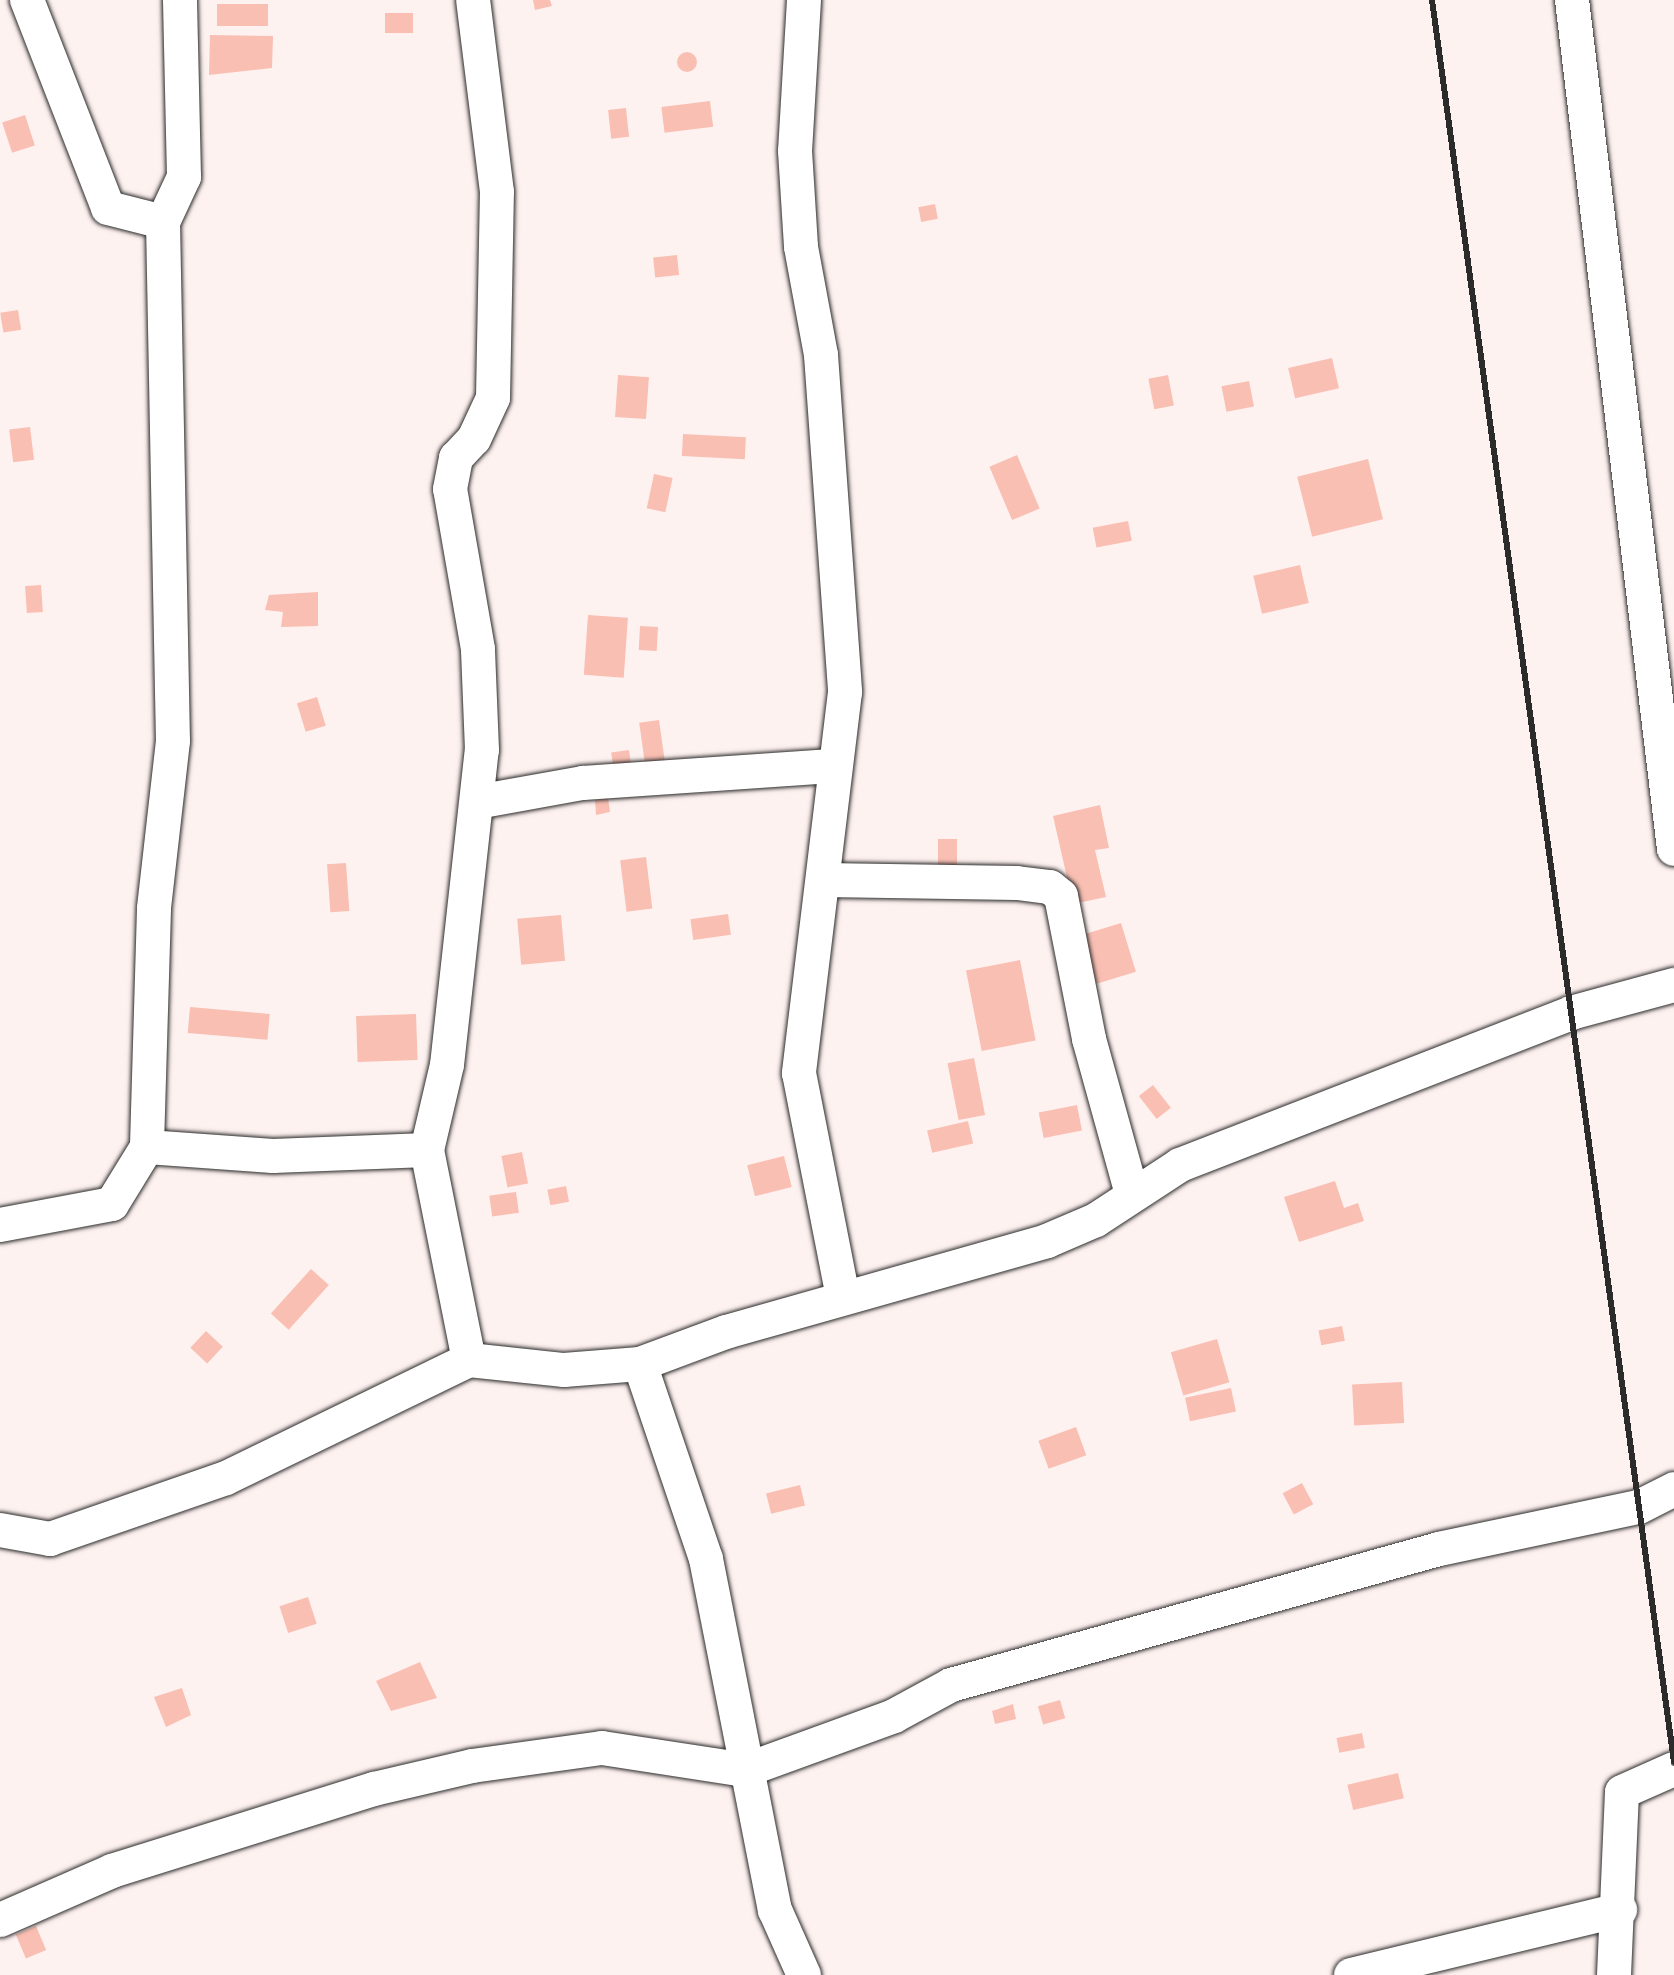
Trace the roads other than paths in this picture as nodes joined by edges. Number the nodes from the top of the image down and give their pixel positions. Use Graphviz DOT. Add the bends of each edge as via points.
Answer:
graph roads {
  1 [pos="27,0"];
  2 [pos="180,0"];
  3 [pos="473,0"];
  4 [pos="804,0"];
  5 [pos="1572,0"];
  6 [pos="163,222"];
  7 [pos="835,766"];
  8 [pos="477,802"];
  9 [pos="1674,849"];
  10 [pos="824,880"];
  11 [pos="1674,985"];
  12 [pos="147,1147"];
  13 [pos="427,1150"];
  14 [pos="1132,1194"];
  15 [pos="0,1225"];
  16 [pos="843,1297"];
  17 [pos="469,1360"];
  18 [pos="640,1364"];
  19 [pos="1674,1489"];
  20 [pos="0,1530"];
  21 [pos="1674,1769"];
  22 [pos="746,1770"];
  23 [pos="1620,1910"];
  24 [pos="0,1920"];
  25 [pos="804,1975"];
  26 [pos="1351,1975"];
  27 [pos="1614,1975"];
  1 -- 6 [label="street" via="108,208"];
  2 -- 6 [label="street" via="184,177"];
  3 -- 8 [label="street" via="497,192 493,398 474,439 456,458 450,489 478,649"];
  4 -- 7 [label="street" via="793,115 838,562 845,692"];
  5 -- 9 [label="street"];
  6 -- 12 [label="street" via="173,741 154,909"];
  7 -- 8 [label="street" via="583,783"];
  7 -- 10 [label="street"];
  8 -- 13 [label="street" via="447,1065"];
  10 -- 14 [label="street" via="1017,883 1050,887 1061,896 1086,1026"];
  10 -- 16 [label="street" via="799,1073"];
  11 -- 14 [label="street" via="1571,1013 1180,1165"];
  12 -- 13 [label="street" via="273,1156"];
  12 -- 15 [label="street" via="112,1204"];
  13 -- 17 [label="street"];
  14 -- 16 [label="street" via="1047,1241 905,1286"];
  16 -- 18 [label="street"];
  17 -- 18 [label="street" via="564,1370"];
  17 -- 20 [label="street" via="226,1478 50,1539"];
  18 -- 22 [label="street" via="706,1559"];
  19 -- 22 [label="street" via="1639,1507 1439,1549 951,1685 894,1716"];
  21 -- 23 [label="street" via="1622,1792"];
  22 -- 24 [label="street" via="602,1748 487,1763 307,1808 112,1871"];
  22 -- 25 [label="street" via="775,1910"];
  23 -- 26 [label="street"];
  23 -- 27 [label="street"];
}
